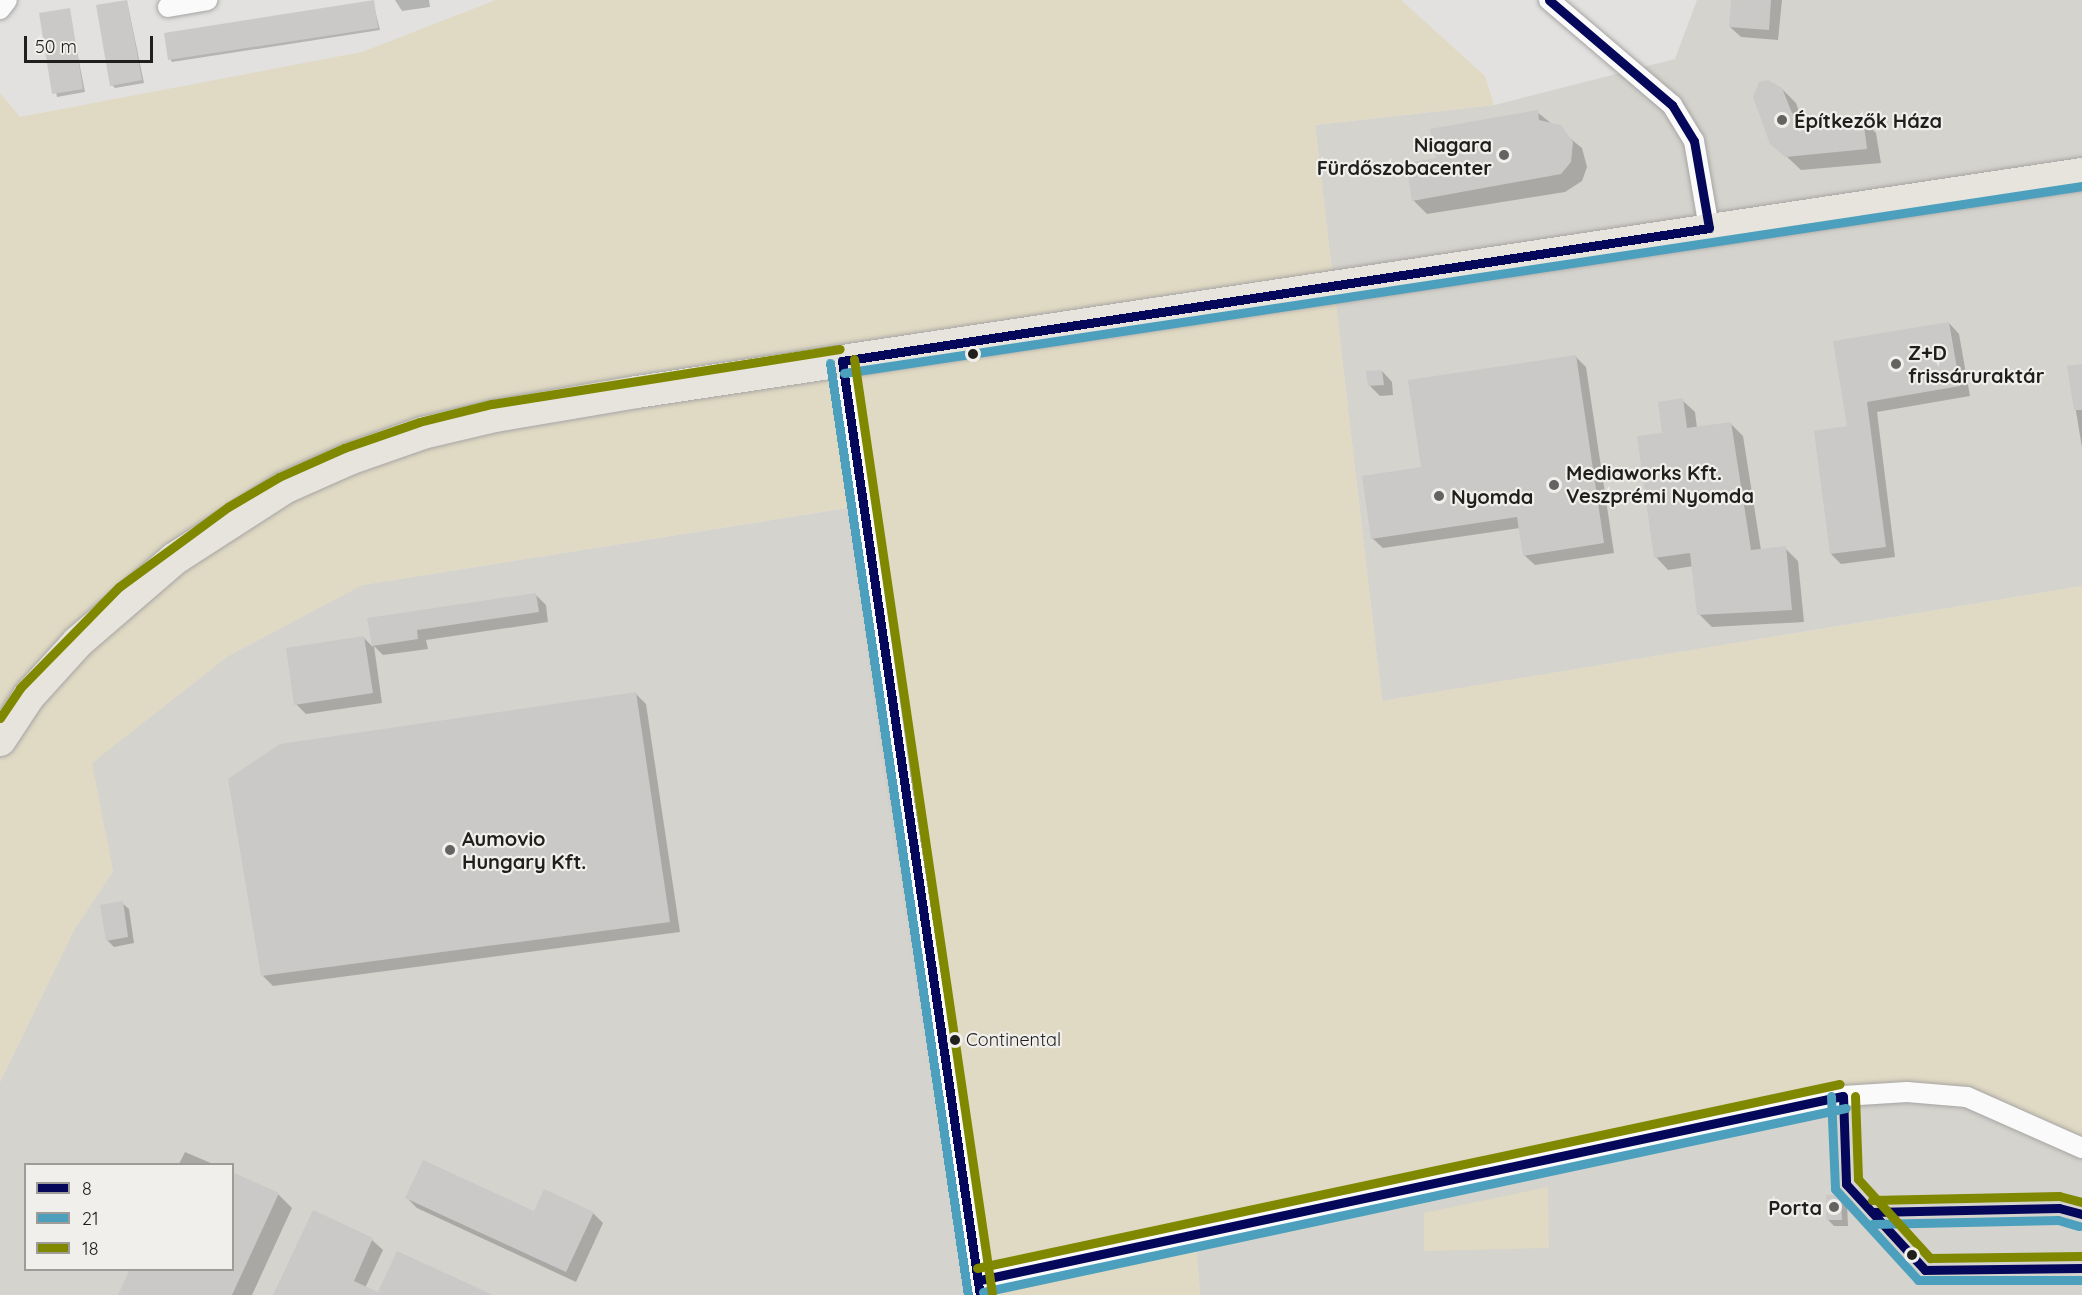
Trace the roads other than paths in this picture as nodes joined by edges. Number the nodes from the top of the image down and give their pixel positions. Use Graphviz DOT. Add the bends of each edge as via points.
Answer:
graph roads {
  1 [pos="7,0"];
  2 [pos="207,0"];
  3 [pos="1549,0"];
  4 [pos="168,7"];
  5 [pos="0,9"];
  6 [pos="2082,174"];
  7 [pos="1708,228"];
  8 [pos="842,361"];
  9 [pos="0,740"];
  10 [pos="2082,1148"];
  11 [pos="980,1288"];
  1 -- 5 [label="street"];
  2 -- 4 [label="street"];
  3 -- 7 [label="street" via="1672,105 1694,141"];
  6 -- 7 [label="main road"];
  7 -- 8 [label="main road"];
  8 -- 9 [label="main road" via="495,416 423,433 284,488 234,517 126,597 29,696"];
  8 -- 11 [label="street" via="900,774"];
  10 -- 11 [label="street" via="1967,1097 1907,1092 1843,1096"];
}
